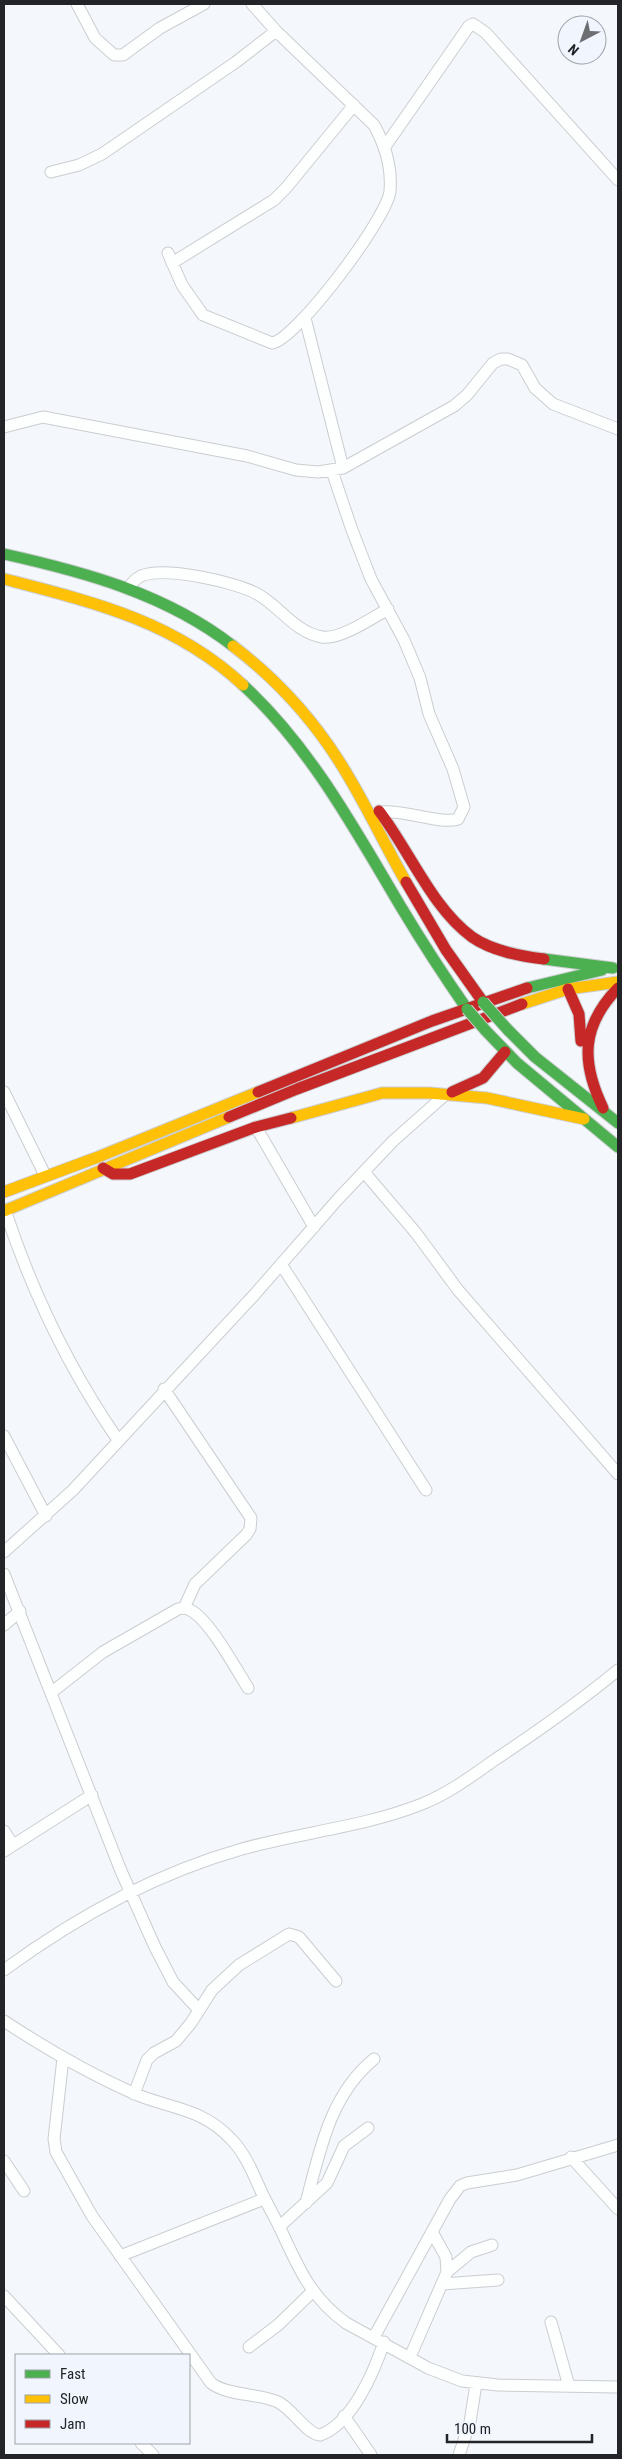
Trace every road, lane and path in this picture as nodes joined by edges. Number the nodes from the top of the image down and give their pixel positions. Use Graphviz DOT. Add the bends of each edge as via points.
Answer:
graph roads {
  1 [pos="77,4"];
  2 [pos="204,4"];
  3 [pos="252,4"];
  4 [pos="276,31"];
  5 [pos="354,105"];
  6 [pos="384,148"];
  7 [pos="51,172"];
  8 [pos="618,180"];
  9 [pos="305,318"];
  10 [pos="4,427"];
  11 [pos="618,429"];
  12 [pos="338,469"];
  13 [pos="6,567"];
  14 [pos="128,590"];
  15 [pos="388,609"];
  16 [pos="350,781"];
  17 [pos="380,812"];
  18 [pos="616,968"];
  19 [pos="618,982"];
  20 [pos="618,988"];
  21 [pos="568,989"];
  22 [pos="505,1052"];
  23 [pos="570,1074"];
  24 [pos="4,1092"];
  25 [pos="445,1094"];
  26 [pos="605,1113"];
  27 [pos="584,1119"];
  28 [pos="618,1123"];
  29 [pos="256,1127"];
  30 [pos="618,1147"];
  31 [pos="98,1157"];
  32 [pos="103,1168"];
  33 [pos="364,1172"];
  34 [pos="45,1175"];
  35 [pos="4,1192"];
  36 [pos="4,1211"];
  37 [pos="314,1227"];
  38 [pos="281,1264"];
  39 [pos="164,1389"];
  40 [pos="4,1436"];
  41 [pos="118,1440"];
  42 [pos="618,1474"];
  43 [pos="426,1490"];
  44 [pos="46,1516"];
  45 [pos="4,1552"];
  46 [pos="4,1574"];
  47 [pos="184,1608"];
  48 [pos="20,1611"];
  49 [pos="4,1624"];
  50 [pos="618,1670"];
  51 [pos="248,1688"];
  52 [pos="52,1692"];
  53 [pos="92,1795"];
  54 [pos="4,1831"];
  55 [pos="8,1848"];
  56 [pos="131,1892"];
  57 [pos="4,1970"];
  58 [pos="336,1981"];
  59 [pos="199,2010"];
  60 [pos="4,2021"];
  61 [pos="63,2058"];
  62 [pos="374,2059"];
  63 [pos="134,2094"];
  64 [pos="368,2128"];
  65 [pos="618,2145"];
  66 [pos="571,2157"];
  67 [pos="4,2161"];
  68 [pos="24,2191"];
  69 [pos="264,2198"];
  70 [pos="306,2203"];
  71 [pos="618,2209"];
  72 [pos="279,2227"];
  73 [pos="432,2232"];
  74 [pos="492,2245"];
  75 [pos="120,2256"];
  76 [pos="447,2272"];
  77 [pos="498,2280"];
  78 [pos="442,2284"];
  79 [pos="312,2292"];
  80 [pos="4,2296"];
  81 [pos="551,2322"];
  82 [pos="379,2340"];
  83 [pos="249,2347"];
  84 [pos="58,2354"];
  85 [pos="410,2357"];
  86 [pos="476,2384"];
  87 [pos="569,2386"];
  88 [pos="618,2387"];
  89 [pos="344,2416"];
  90 [pos="142,2444"];
  91 [pos="153,2455"];
  92 [pos="371,2455"];
  93 [pos="459,2455"];
  1 -- 2 [label="street" via="95,38 114,55 123,55 160,28"];
  3 -- 4 [label="street"];
  4 -- 5 [label="street"];
  4 -- 7 [label="street" via="102,154 79,165"];
  5 -- 6 [label="street" via="374,125"];
  5 -- 9 [label="street" via="274,200 170,258 182,285 199,310 217,322 272,343 279,342"];
  6 -- 8 [label="street" via="473,24 486,33"];
  6 -- 9 [label="street" via="389,165 390,191 385,210"];
  9 -- 12 [label="street"];
  10 -- 12 [label="street" via="43,417 248,456 296,470 318,472"];
  11 -- 12 [label="street" via="553,404 535,388 522,365 502,359 493,363 467,396 454,406"];
  12 -- 15 [label="street" via="352,530 371,579"];
  13 -- 14 [label="main road"];
  13 -- 22 [label="main road, bridge" via="147,622 196,647 247,686 290,730 324,777 428,954 467,1009"];
  14 -- 15 [label="street" via="140,576 154,573 230,583 262,596 307,632 323,637 354,628"];
  14 -- 16 [label="main road" via="175,609 248,657 311,722"];
  15 -- 17 [label="street" via="420,678 429,714 453,769 464,807 458,819 451,821 411,812"];
  16 -- 17 [label="main road"];
  16 -- 23 [label="main road, bridge" via="450,958 483,1002 508,1030"];
  17 -- 18 [label="main road" via="448,913 473,937 489,946 518,954"];
  18 -- 31 [label="main road" via="536,985 432,1021"];
  19 -- 21 [label="main road"];
  20 -- 26 [label="main road" via="592,1020 588,1038 590,1083"];
  21 -- 23 [label="main road" via="581,1016 581,1037"];
  21 -- 32 [label="main road" via="503,1010 347,1070"];
  22 -- 25 [label="main road" via="485,1079"];
  22 -- 27 [label="main road"];
  23 -- 26 [label="main road"];
  24 -- 34 [label="street"];
  25 -- 27 [label="main road" via="487,1098"];
  25 -- 29 [label="main road" via="382,1093"];
  25 -- 33 [label="street"];
  26 -- 28 [label="main road"];
  27 -- 30 [label="main road"];
  29 -- 32 [label="main road" via="130,1174 113,1174"];
  29 -- 37 [label="street"];
  31 -- 32 [label="main road"];
  31 -- 34 [label="main road"];
  32 -- 36 [label="main road"];
  33 -- 37 [label="street"];
  33 -- 42 [label="street" via="416,1233 458,1290"];
  34 -- 35 [label="main road"];
  36 -- 41 [label="street" via="45,1314"];
  37 -- 38 [label="street"];
  38 -- 39 [label="street"];
  38 -- 43 [label="street"];
  39 -- 41 [label="street"];
  39 -- 47 [label="street" via="251,1518 246,1535 195,1584"];
  40 -- 44 [label="street"];
  41 -- 44 [label="street"];
  44 -- 45 [label="street"];
  46 -- 48 [label="street"];
  47 -- 51 [label="street" via="203,1621"];
  47 -- 52 [label="street" via="103,1652"];
  48 -- 49 [label="street"];
  48 -- 52 [label="street"];
  50 -- 56 [label="street" via="520,1743 454,1788 423,1804 373,1820 233,1851"];
  52 -- 53 [label="street"];
  53 -- 55 [label="street"];
  53 -- 56 [label="street"];
  54 -- 55 [label="street"];
  56 -- 57 [label="street"];
  56 -- 59 [label="street" via="164,1968"];
  58 -- 59 [label="street" via="299,1937 288,1934 239,1965 212,1990"];
  59 -- 63 [label="street" via="176,2041 147,2060"];
  60 -- 61 [label="street"];
  61 -- 63 [label="street"];
  61 -- 75 [label="street" via="54,2139 56,2152 78,2195"];
  62 -- 70 [label="street" via="355,2076 336,2106 322,2141"];
  63 -- 69 [label="street" via="190,2111 220,2128 238,2148"];
  64 -- 70 [label="street" via="344,2146 327,2183"];
  65 -- 66 [label="street"];
  66 -- 71 [label="street"];
  66 -- 73 [label="street" via="525,2173 476,2180 460,2186"];
  67 -- 68 [label="street"];
  69 -- 72 [label="street"];
  69 -- 75 [label="street"];
  70 -- 72 [label="street"];
  72 -- 79 [label="street"];
  73 -- 76 [label="street" via="446,2257"];
  73 -- 82 [label="street"];
  74 -- 76 [label="street" via="470,2252"];
  75 -- 89 [label="street" via="216,2387 278,2402 315,2435 325,2433"];
  76 -- 78 [label="street"];
  77 -- 78 [label="street"];
  78 -- 85 [label="street"];
  79 -- 82 [label="street" via="334,2314"];
  79 -- 83 [label="street"];
  80 -- 84 [label="street"];
  81 -- 87 [label="street"];
  82 -- 85 [label="street"];
  82 -- 89 [label="street" via="371,2377"];
  85 -- 86 [label="street" via="445,2375"];
  86 -- 87 [label="street"];
  86 -- 93 [label="street" via="470,2422"];
  87 -- 88 [label="street"];
  89 -- 92 [label="street"];
  90 -- 91 [label="street"];
}
